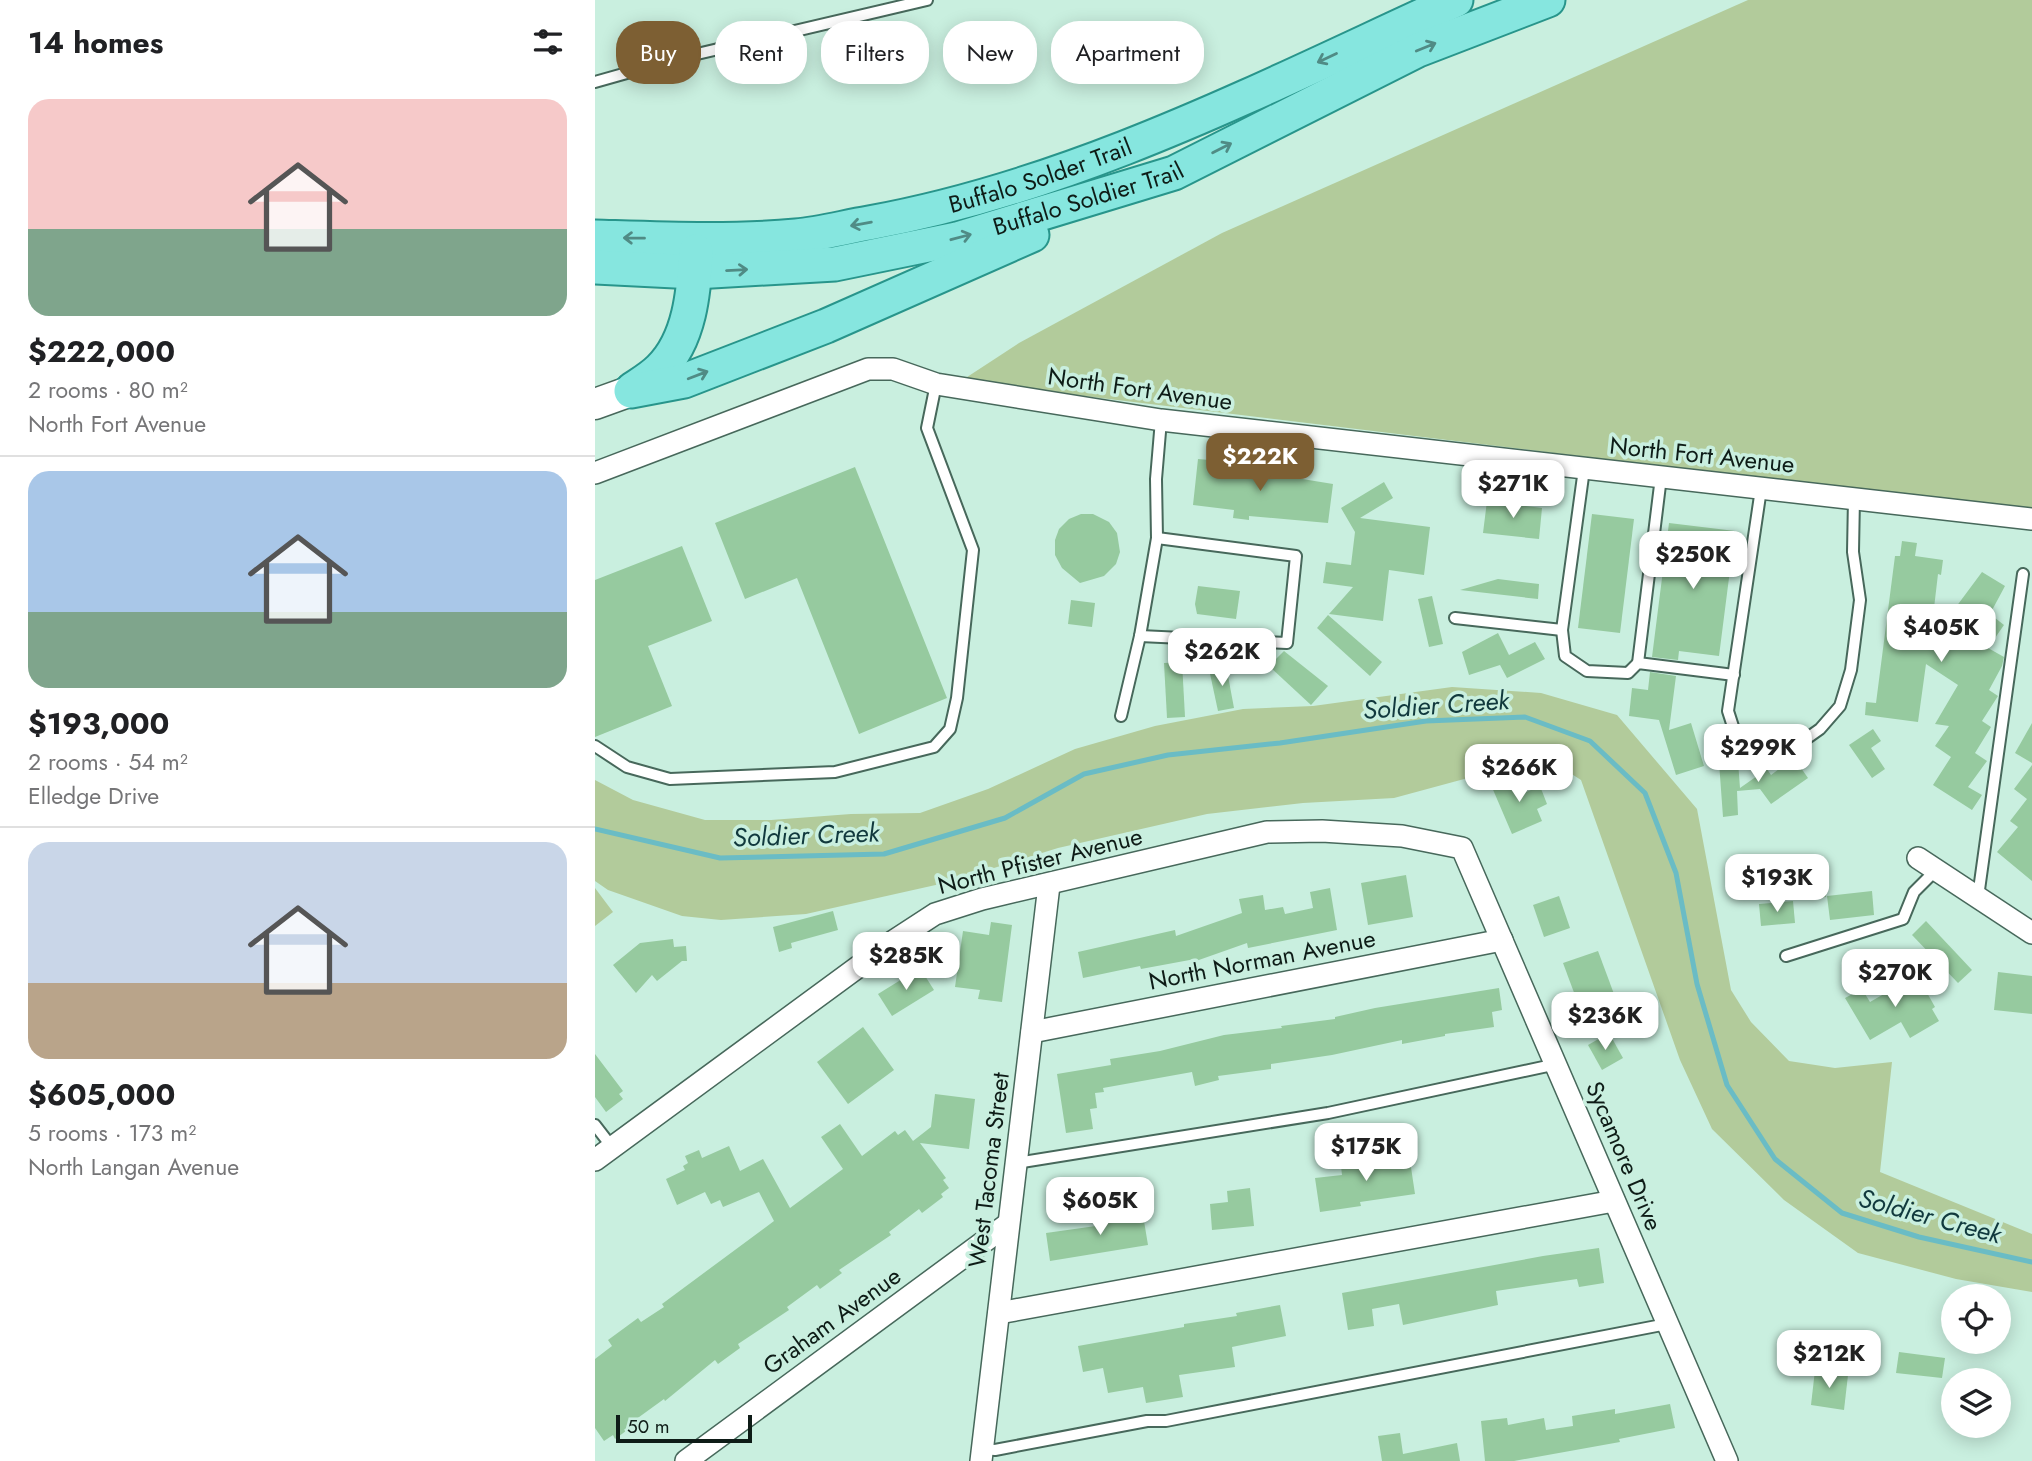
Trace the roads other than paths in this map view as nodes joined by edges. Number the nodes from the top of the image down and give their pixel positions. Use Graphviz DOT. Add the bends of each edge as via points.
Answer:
graph roads {
  1 [pos="927,0"];
  2 [pos="1456,0"];
  3 [pos="1548,0"];
  4 [pos="595,82"];
  5 [pos="1174,173"];
  6 [pos="595,237"];
  7 [pos="696,239"];
  8 [pos="595,267"];
  9 [pos="695,272"];
  10 [pos="936,384"];
  11 [pos="631,391"];
  12 [pos="595,404"];
  13 [pos="1161,420"];
  14 [pos="1584,469"];
  15 [pos="595,473"];
  16 [pos="1661,477"];
  17 [pos="1761,489"];
  18 [pos="1854,498"];
  19 [pos="2032,519"];
  20 [pos="1157,538"];
  21 [pos="2023,575"];
  22 [pos="1455,618"];
  23 [pos="1562,631"];
  24 [pos="1140,636"];
  25 [pos="1638,663"];
  26 [pos="1734,675"];
  27 [pos="1121,716"];
  28 [pos="595,746"];
  29 [pos="1322,831"];
  30 [pos="1927,864"];
  31 [pos="1049,885"];
  32 [pos="1978,897"];
  33 [pos="2032,933"];
  34 [pos="1503,940"];
  35 [pos="1786,956"];
  36 [pos="1032,1032"];
  37 [pos="1561,1063"];
  38 [pos="595,1125"];
  39 [pos="612,1147"];
  40 [pos="595,1160"];
  41 [pos="1016,1163"];
  42 [pos="1614,1201"];
  43 [pos="1008,1224"];
  44 [pos="999,1313"];
  45 [pos="1667,1324"];
  46 [pos="981,1455"];
  47 [pos="687,1461"];
  48 [pos="1727,1461"];
  1 -- 4 [label="lane"];
  2 -- 7 [label="main road, Buffalo Solder Trail, one-way" via="1175,129 998,194 797,236"];
  5 -- 3 [label="main road, Buffalo Soldier Trail, one-way" via="1418,50"];
  9 -- 5 [label="main road, Buffalo Soldier Trail, one-way" via="835,264 875,256 957,239"];
  11 -- 5 [label="main road, one-way" via="684,381 826,326"];
  7 -- 6 [label="main road, Buffalo Solder Trail, one-way"];
  7 -- 9 [label="main road"];
  8 -- 9 [label="main road, Buffalo Soldier Trail"];
  9 -- 11 [label="main road" via="686,324 674,351 660,370"];
  10 -- 13 [label="street, North Fort Avenue"];
  10 -- 15 [label="street, North Fort Avenue" via="893,369 867,369"];
  10 -- 28 [label="lane" via="926,428 973,550 957,698 950,729 934,747 835,772 670,779 627,767"];
  11 -- 12 [label="street"];
  13 -- 14 [label="street, North Fort Avenue"];
  13 -- 20 [label="lane"];
  14 -- 16 [label="street, North Fort Avenue"];
  14 -- 23 [label="lane"];
  16 -- 17 [label="street, North Fort Avenue"];
  16 -- 25 [label="lane"];
  17 -- 18 [label="street, North Fort Avenue"];
  17 -- 26 [label="lane"];
  18 -- 19 [label="street, North Fort Avenue"];
  18 -- 26 [label="lane" via="1853,551 1860,600 1851,670 1840,706 1821,729 1796,746 1763,756 1737,739 1728,711"];
  20 -- 24 [label="lane"];
  20 -- 24 [label="lane" via="1296,556 1287,643"];
  21 -- 32 [label="lane"];
  22 -- 23 [label="lane"];
  23 -- 25 [label="lane" via="1565,656 1587,671 1627,673"];
  24 -- 27 [label="lane"];
  25 -- 26 [label="lane"];
  29 -- 31 [label="street, North Pfister Avenue" via="1267,832"];
  29 -- 34 [label="street, Sycamore Drive" via="1402,836 1462,848"];
  30 -- 32 [label="street"];
  30 -- 35 [label="lane" via="1903,919"];
  31 -- 36 [label="street, West Tacoma Street"];
  31 -- 39 [label="street, North Pfister Avenue" via="936,914"];
  32 -- 33 [label="street"];
  34 -- 36 [label="street, North Norman Avenue"];
  34 -- 37 [label="street, Sycamore Drive"];
  36 -- 41 [label="street, West Tacoma Street"];
  37 -- 41 [label="lane" via="1328,1113"];
  37 -- 42 [label="street, Sycamore Drive"];
  38 -- 39 [label="lane"];
  39 -- 40 [label="street, North Pfister Avenue"];
  41 -- 43 [label="street, West Tacoma Street"];
  42 -- 44 [label="street"];
  42 -- 45 [label="street, Sycamore Drive"];
  43 -- 44 [label="street, West Tacoma Street"];
  43 -- 47 [label="street, Graham Avenue"];
  44 -- 46 [label="street, West Tacoma Street"];
  45 -- 46 [label="lane"];
  45 -- 48 [label="street, Sycamore Drive"];
}
